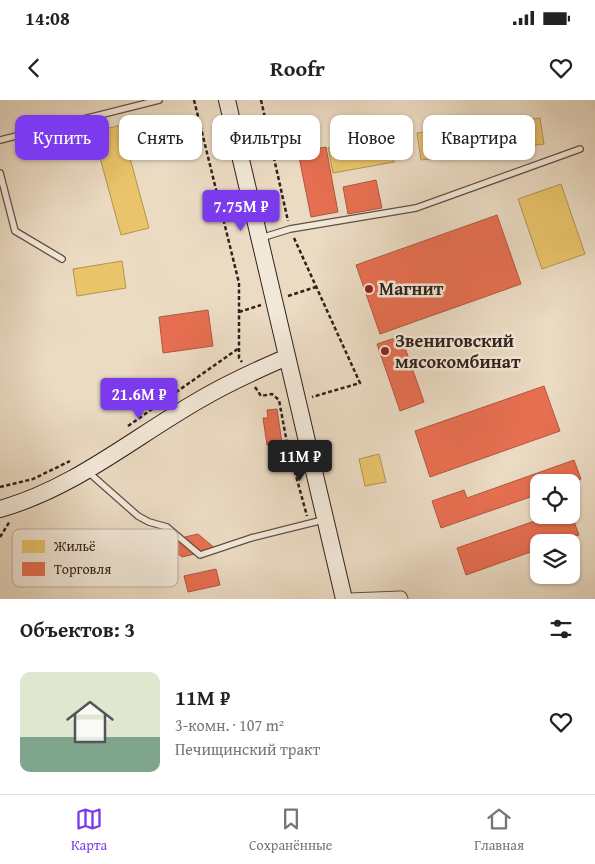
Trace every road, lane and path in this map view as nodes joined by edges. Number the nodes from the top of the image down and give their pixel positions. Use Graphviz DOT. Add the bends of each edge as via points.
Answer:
graph roads {
  1 [pos="159,100"];
  2 [pos="194,100"];
  3 [pos="227,100"];
  4 [pos="261,100"];
  5 [pos="0,140"];
  6 [pos="580,149"];
  7 [pos="0,173"];
  8 [pos="290,229"];
  9 [pos="259,238"];
  10 [pos="62,259"];
  11 [pos="239,348"];
  12 [pos="287,357"];
  13 [pos="247,374"];
  14 [pos="297,401"];
  15 [pos="280,405"];
  16 [pos="127,426"];
  17 [pos="73,460"];
  18 [pos="87,471"];
  19 [pos="0,487"];
  20 [pos="0,509"];
  21 [pos="325,520"];
  22 [pos="308,524"];
  23 [pos="169,529"];
  24 [pos="178,536"];
  25 [pos="344,599"];
  26 [pos="349,599"];
  27 [pos="402,599"];
  1 -- 5 [label="lane"];
  2 -- 11 [label="path" via="239,283"];
  3 -- 9 [label="street"];
  4 -- 8 [label="path"];
  6 -- 8 [label="lane" via="416,208"];
  7 -- 10 [label="lane" via="15,231"];
  8 -- 9 [label="lane"];
  8 -- 14 [label="path" via="360,383"];
  9 -- 12 [label="street"];
  11 -- 13 [label="path" via="239,358"];
  11 -- 16 [label="path"];
  12 -- 13 [label="street"];
  12 -- 14 [label="street"];
  13 -- 15 [label="path" via="261,396 272,394"];
  13 -- 18 [label="street" via="200,399"];
  14 -- 15 [label="path"];
  14 -- 21 [label="street"];
  15 -- 22 [label="path"];
  17 -- 19 [label="path" via="33,479"];
  18 -- 20 [label="street" via="22,503"];
  18 -- 23 [label="lane" via="138,516"];
  21 -- 22 [label="lane"];
  21 -- 25 [label="street"];
  22 -- 24 [label="lane" via="200,555"];
  26 -- 27 [label="street"];
}
